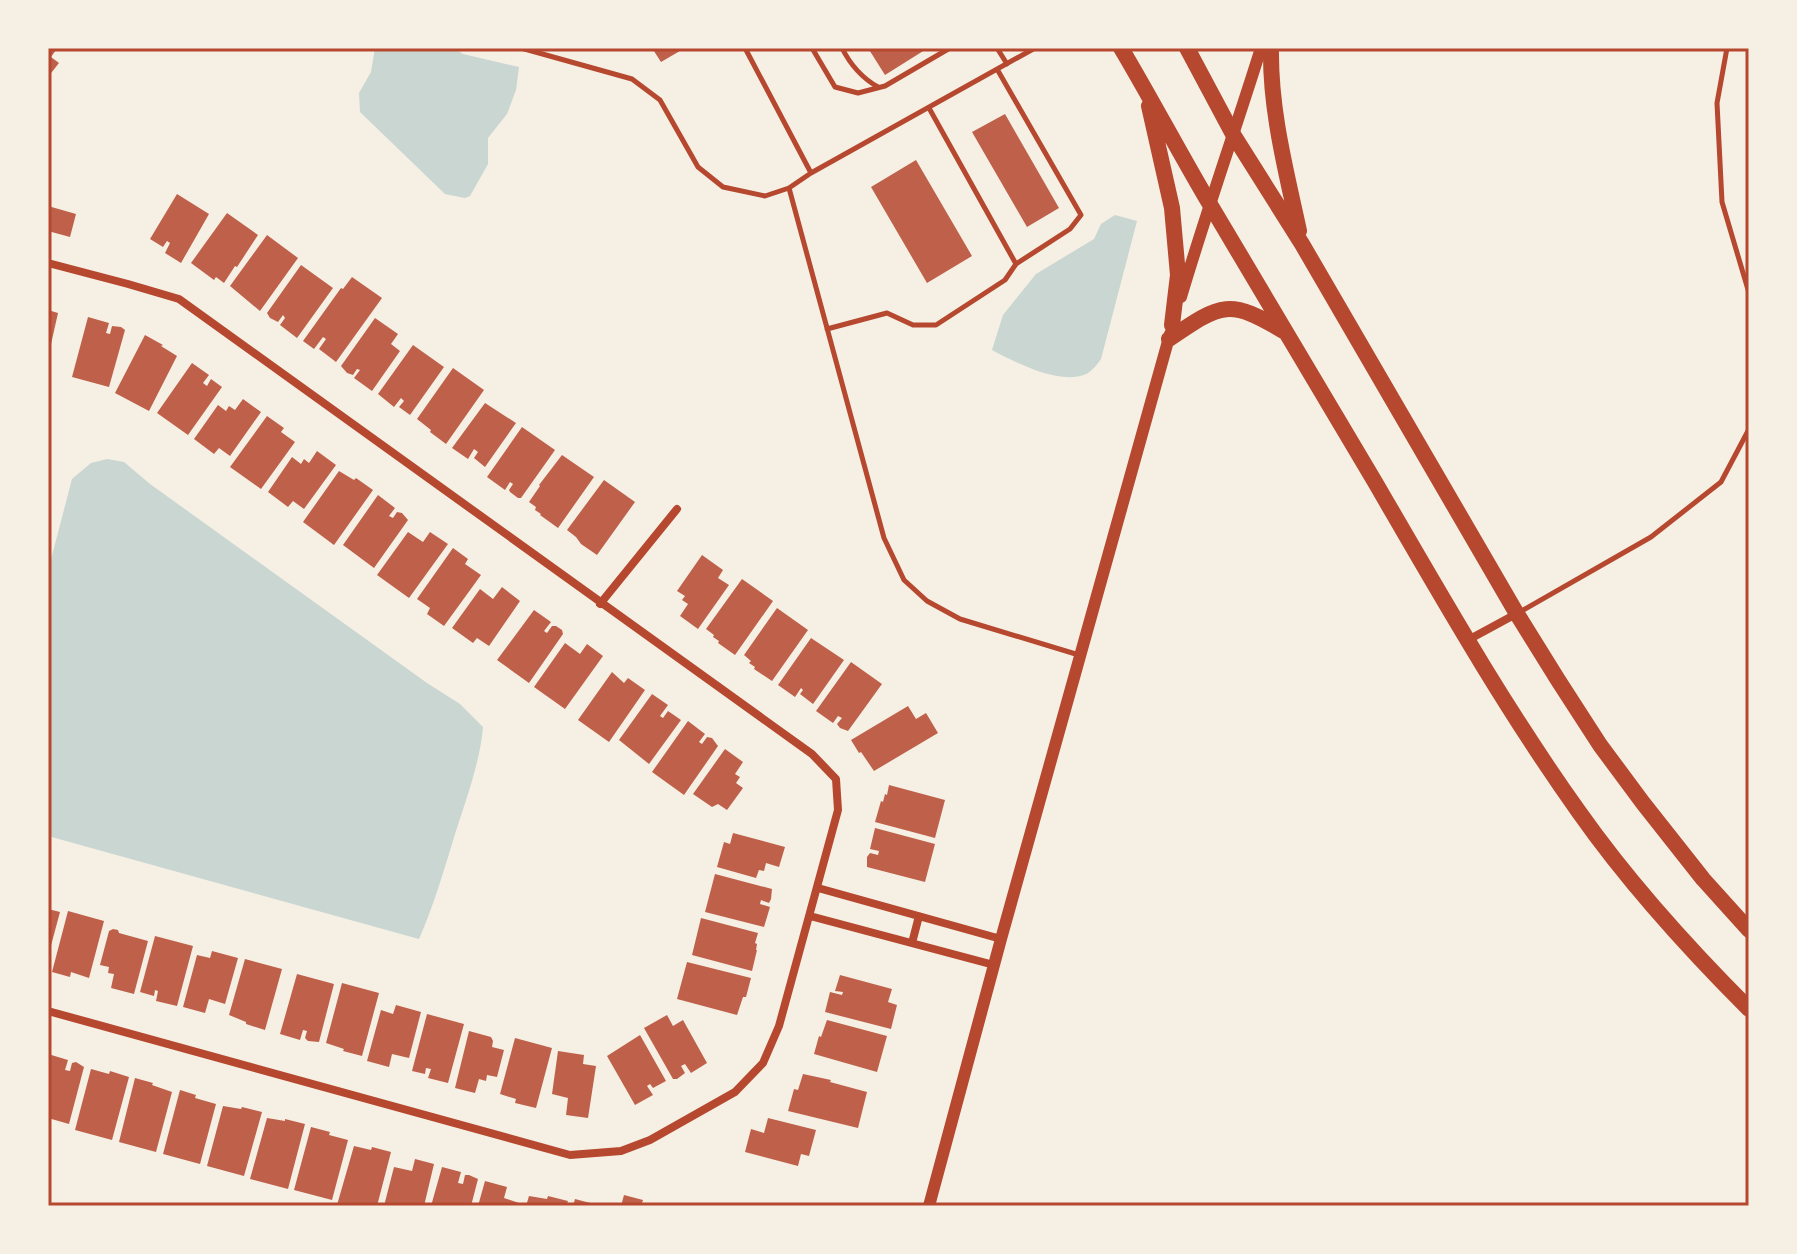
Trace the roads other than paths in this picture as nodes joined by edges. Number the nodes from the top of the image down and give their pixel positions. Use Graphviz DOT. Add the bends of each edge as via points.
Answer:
graph roads {
  1 [pos="521,48"];
  2 [pos="812,48"];
  3 [pos="842,48"];
  4 [pos="950,48"];
  5 [pos="997,48"];
  6 [pos="1035,48"];
  7 [pos="1121,48"];
  8 [pos="1187,48"];
  9 [pos="1261,48"];
  10 [pos="1271,48"];
  11 [pos="1727,48"];
  12 [pos="748,49"];
  13 [pos="1007,64"];
  14 [pos="997,69"];
  15 [pos="879,87"];
  16 [pos="1145,89"];
  17 [pos="929,108"];
  18 [pos="1234,136"];
  19 [pos="811,173"];
  20 [pos="789,188"];
  21 [pos="1209,204"];
  22 [pos="1302,244"];
  23 [pos="48,263"];
  24 [pos="1016,264"];
  25 [pos="1749,293"];
  26 [pos="827,329"];
  27 [pos="1170,332"];
  28 [pos="1288,334"];
  29 [pos="1749,429"];
  30 [pos="677,509"];
  31 [pos="600,604"];
  32 [pos="1517,614"];
  33 [pos="1468,640"];
  34 [pos="1081,655"];
  35 [pos="818,888"];
  36 [pos="810,916"];
  37 [pos="919,916"];
  38 [pos="1749,930"];
  39 [pos="1001,939"];
  40 [pos="912,943"];
  41 [pos="994,965"];
  42 [pos="1749,1009"];
  43 [pos="48,1011"];
  44 [pos="929,1206"];
  1 -- 20 [label="lane" via="632,79 660,100 698,167 723,187 765,196"];
  2 -- 15 [label="lane" via="835,87 858,93"];
  3 -- 15 [label="lane" via="867,81"];
  4 -- 15 [label="lane"];
  5 -- 13 [label="lane"];
  6 -- 13 [label="lane"];
  7 -- 16 [label="main road"];
  8 -- 18 [label="main road"];
  9 -- 18 [label="street"];
  10 -- 22 [label="main road" via="1277,132"];
  11 -- 25 [label="lane" via="1717,103 1722,202"];
  12 -- 19 [label="lane"];
  13 -- 14 [label="lane"];
  14 -- 17 [label="lane"];
  14 -- 24 [label="lane" via="1081,215 1070,229"];
  16 -- 21 [label="main road"];
  16 -- 27 [label="main road" via="1172,208 1178,275"];
  17 -- 19 [label="lane"];
  17 -- 24 [label="lane"];
  18 -- 21 [label="street"];
  18 -- 22 [label="main road"];
  19 -- 20 [label="lane"];
  20 -- 26 [label="lane"];
  21 -- 27 [label="street"];
  21 -- 28 [label="main road"];
  22 -- 32 [label="main road"];
  23 -- 31 [label="street" via="179,299"];
  24 -- 26 [label="lane" via="1005,280 936,325 913,325 887,313"];
  26 -- 34 [label="lane" via="884,538 904,580 927,601 960,619"];
  27 -- 28 [label="main road" via="1220,310 1238,309"];
  27 -- 34 [label="street"];
  28 -- 33 [label="main road"];
  29 -- 32 [label="lane" via="1721,482 1651,537"];
  30 -- 31 [label="street"];
  31 -- 35 [label="street" via="812,754 836,779 838,810"];
  32 -- 33 [label="street"];
  32 -- 38 [label="main road" via="1600,745"];
  33 -- 42 [label="main road" via="1588,825 1698,958"];
  34 -- 39 [label="street"];
  35 -- 36 [label="street"];
  35 -- 37 [label="street"];
  36 -- 40 [label="street"];
  36 -- 43 [label="street" via="763,1063 735,1092 621,1151 570,1155"];
  37 -- 39 [label="street"];
  37 -- 40 [label="street"];
  39 -- 41 [label="street"];
  40 -- 41 [label="street"];
  41 -- 44 [label="street"];
}
